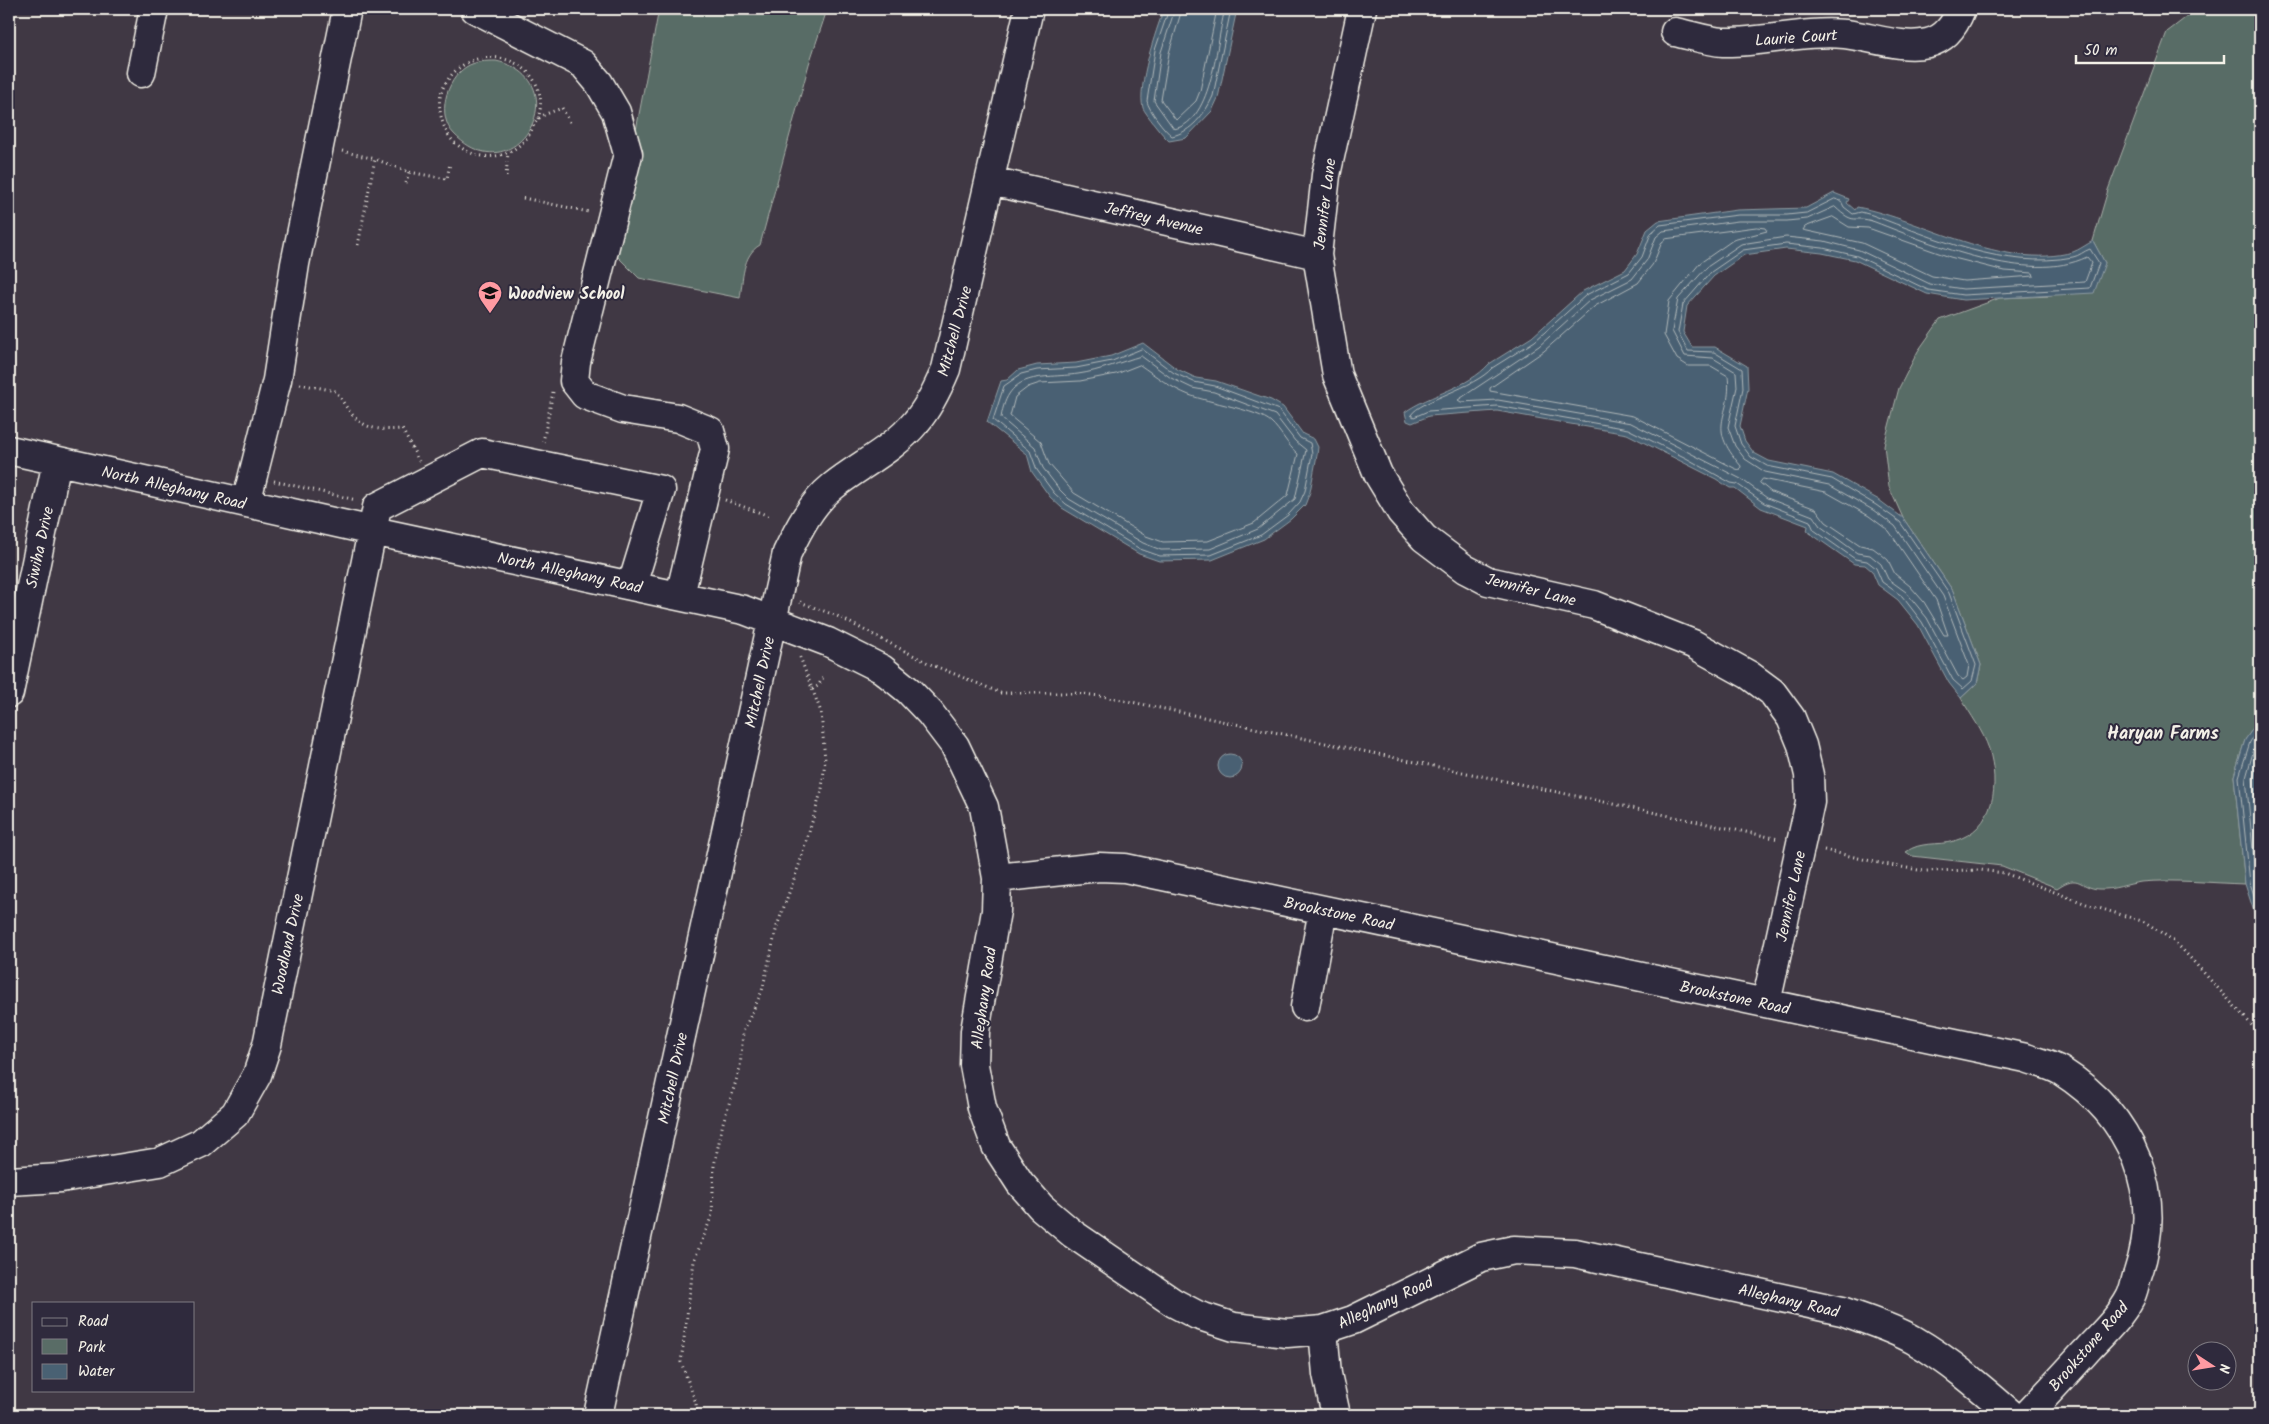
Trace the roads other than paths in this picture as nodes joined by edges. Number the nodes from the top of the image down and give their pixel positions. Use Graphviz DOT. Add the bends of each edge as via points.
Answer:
graph roads {
  1 [pos="154,9"];
  2 [pos="347,9"];
  3 [pos="475,9"];
  4 [pos="1029,9"];
  5 [pos="1362,9"];
  6 [pos="1961,9"];
  7 [pos="1675,32"];
  8 [pos="141,73"];
  9 [pos="991,181"];
  10 [pos="1317,255"];
  11 [pos="9,450"];
  12 [pos="58,461"];
  13 [pos="246,503"];
  14 [pos="372,531"];
  15 [pos="632,585"];
  16 [pos="680,595"];
  17 [pos="775,609"];
  18 [pos="9,693"];
  19 [pos="997,878"];
  20 [pos="1322,910"];
  21 [pos="1766,1003"];
  22 [pos="1304,1007"];
  23 [pos="9,1181"];
  24 [pos="1323,1330"];
  25 [pos="598,1415"];
  26 [pos="1336,1415"];
  27 [pos="2012,1415"];
  28 [pos="2027,1415"];
  1 -- 8 [label="street"];
  2 -- 13 [label="street" via="295,264 277,380"];
  3 -- 16 [label="street" via="583,64 616,112 628,154 574,381 585,395 623,409 678,418 710,431 715,448"];
  4 -- 9 [label="street, Mitchell Drive"];
  5 -- 10 [label="street, Jennifer Lane" via="1326,175"];
  6 -- 7 [label="street, Laurie Court" via="1945,35 1930,42 1910,45 1846,34 1811,33 1722,42"];
  9 -- 10 [label="street, Jeffrey Avenue"];
  9 -- 17 [label="street, Mitchell Drive" via="946,369 935,394 916,423 887,450 830,488 799,526 787,553"];
  10 -- 21 [label="street, Jennifer Lane" via="1337,375 1378,474 1401,512 1424,538 1450,559 1488,581 1594,605 1693,644 1749,674 1772,692 1791,718 1809,775 1810,802"];
  11 -- 12 [label="street, North Alleghany Road"];
  12 -- 13 [label="street, North Alleghany Road"];
  12 -- 18 [label="street, Siwiha Drive"];
  13 -- 14 [label="street, North Alleghany Road"];
  14 -- 15 [label="street, North Alleghany Road"];
  14 -- 15 [label="street, Woodland Drive" via="377,507 482,453 660,490"];
  14 -- 23 [label="street, Woodland Drive" via="267,1045 257,1075 235,1114 201,1143 160,1162 61,1178"];
  15 -- 16 [label="street, North Alleghany Road"];
  16 -- 17 [label="street, North Alleghany Road" via="744,610"];
  17 -- 19 [label="street, North Alleghany Road" via="798,630 854,653 882,669 930,713 955,746 984,807"];
  17 -- 25 [label="street, Mitchell Drive"];
  19 -- 20 [label="street, Brookstone Road" via="1099,867 1125,868"];
  19 -- 24 [label="street, Alleghany Road" via="996,911 976,1031 974,1065 982,1108 996,1146 1020,1183 1041,1207 1073,1234 1182,1307 1234,1327 1288,1333"];
  20 -- 21 [label="street, Brookstone Road"];
  20 -- 22 [label="street"];
  21 -- 28 [label="street, Brookstone Road" via="2026,1058 2060,1070 2092,1094 2133,1148 2144,1180 2149,1220 2144,1254 2130,1298 2116,1318"];
  24 -- 26 [label="street" via="1327,1374"];
  24 -- 27 [label="street, Alleghany Road" via="1353,1320 1481,1257 1514,1250 1575,1253 1842,1311 1882,1325 1913,1339 1962,1371"];
}
